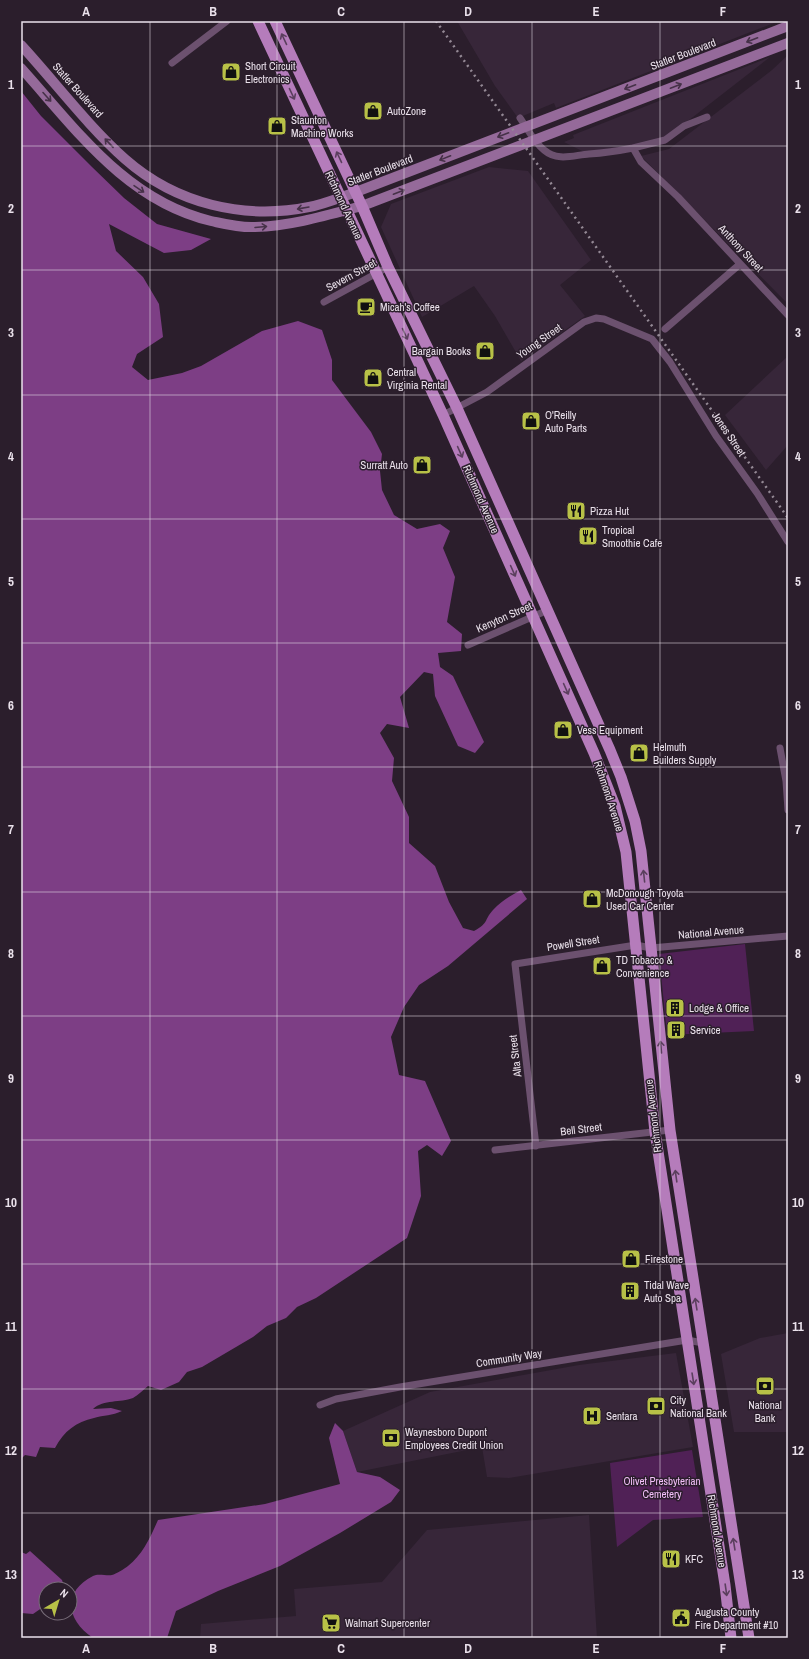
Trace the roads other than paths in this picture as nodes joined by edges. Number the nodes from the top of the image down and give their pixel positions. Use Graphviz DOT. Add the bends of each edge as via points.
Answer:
graph roads {
  1 [pos="227,21"];
  2 [pos="258,21"];
  3 [pos="275,21"];
  4 [pos="788,26"];
  5 [pos="788,43"];
  6 [pos="21,45"];
  7 [pos="172,63"];
  8 [pos="21,68"];
  9 [pos="520,118"];
  10 [pos="707,118"];
  11 [pos="633,148"];
  12 [pos="356,192"];
  13 [pos="341,197"];
  14 [pos="362,206"];
  15 [pos="347,210"];
  16 [pos="740,264"];
  17 [pos="388,267"];
  18 [pos="376,273"];
  19 [pos="324,302"];
  20 [pos="788,315"];
  21 [pos="665,329"];
  22 [pos="652,340"];
  23 [pos="457,408"];
  24 [pos="443,415"];
  25 [pos="788,542"];
  26 [pos="548,610"];
  27 [pos="533,616"];
  28 [pos="468,645"];
  29 [pos="780,748"];
  30 [pos="788,810"];
  31 [pos="788,936"];
  32 [pos="636,945"];
  33 [pos="651,948"];
  34 [pos="515,964"];
  35 [pos="670,1130"];
  36 [pos="655,1132"];
  37 [pos="536,1146"];
  38 [pos="495,1150"];
  39 [pos="687,1340"];
  40 [pos="703,1343"];
  41 [pos="320,1405"];
  42 [pos="731,1638"];
  43 [pos="749,1638"];
  1 -- 7 [label="street"];
  2 -- 13 [label="main road, Richmond Avenue, one-way"];
  12 -- 3 [label="main road, Richmond Avenue, one-way"];
  4 -- 12 [label="main road, Statler Boulevard, one-way"];
  14 -- 5 [label="main road, one-way"];
  13 -- 6 [label="main road, Statler Boulevard, one-way" via="297,209 256,212 213,205 176,192 151,179 119,152"];
  8 -- 15 [label="main road, one-way" via="113,169 139,190 171,208 204,219 253,227 294,222"];
  9 -- 11 [label="street" via="544,151 557,156 570,158 588,154 603,155"];
  10 -- 11 [label="street" via="684,126 665,140"];
  11 -- 16 [label="street, Anthony Street" via="642,162"];
  12 -- 13 [label="main road, Statler Boulevard"];
  12 -- 14 [label="main road, Richmond Avenue"];
  13 -- 15 [label="main road, Richmond Avenue"];
  14 -- 15 [label="main road"];
  14 -- 17 [label="main road, Richmond Avenue"];
  15 -- 18 [label="main road, Richmond Avenue"];
  16 -- 20 [label="street, Anthony Street"];
  16 -- 21 [label="street"];
  17 -- 18 [label="street, Severn Street"];
  17 -- 23 [label="main road, Richmond Avenue"];
  18 -- 19 [label="street, Severn Street"];
  18 -- 24 [label="main road, Richmond Avenue, one-way"];
  22 -- 23 [label="street, Young Street" via="608,320 596,318 584,322 487,392"];
  22 -- 25 [label="street, Jones Street" via="670,362 716,436"];
  23 -- 24 [label="street, Young Street"];
  23 -- 26 [label="main road, Richmond Avenue"];
  24 -- 27 [label="main road, Richmond Avenue, one-way"];
  26 -- 27 [label="street, Kenyton Street"];
  33 -- 26 [label="main road, Richmond Avenue, one-way" via="641,851 635,821 610,750"];
  27 -- 28 [label="street, Kenyton Street"];
  27 -- 32 [label="main road, Richmond Avenue, one-way" via="615,806 626,852"];
  29 -- 30 [label="street"];
  31 -- 33 [label="street, National Avenue"];
  32 -- 33 [label="street, National Avenue"];
  32 -- 34 [label="street, Powell Street"];
  32 -- 36 [label="main road, Richmond Avenue"];
  35 -- 33 [label="main road, Richmond Avenue, one-way"];
  34 -- 37 [label="street, Alta Street"];
  35 -- 36 [label="street, Bell Street"];
  40 -- 35 [label="main road, Richmond Avenue, one-way"];
  36 -- 37 [label="street, Bell Street"];
  36 -- 39 [label="main road, Richmond Avenue"];
  37 -- 38 [label="street, Bell Street"];
  39 -- 40 [label="street, Community Way"];
  39 -- 41 [label="street, Community Way" via="400,1387 336,1399"];
  39 -- 42 [label="main road, Richmond Avenue, one-way"];
  43 -- 40 [label="main road, Richmond Avenue, one-way"];
}
